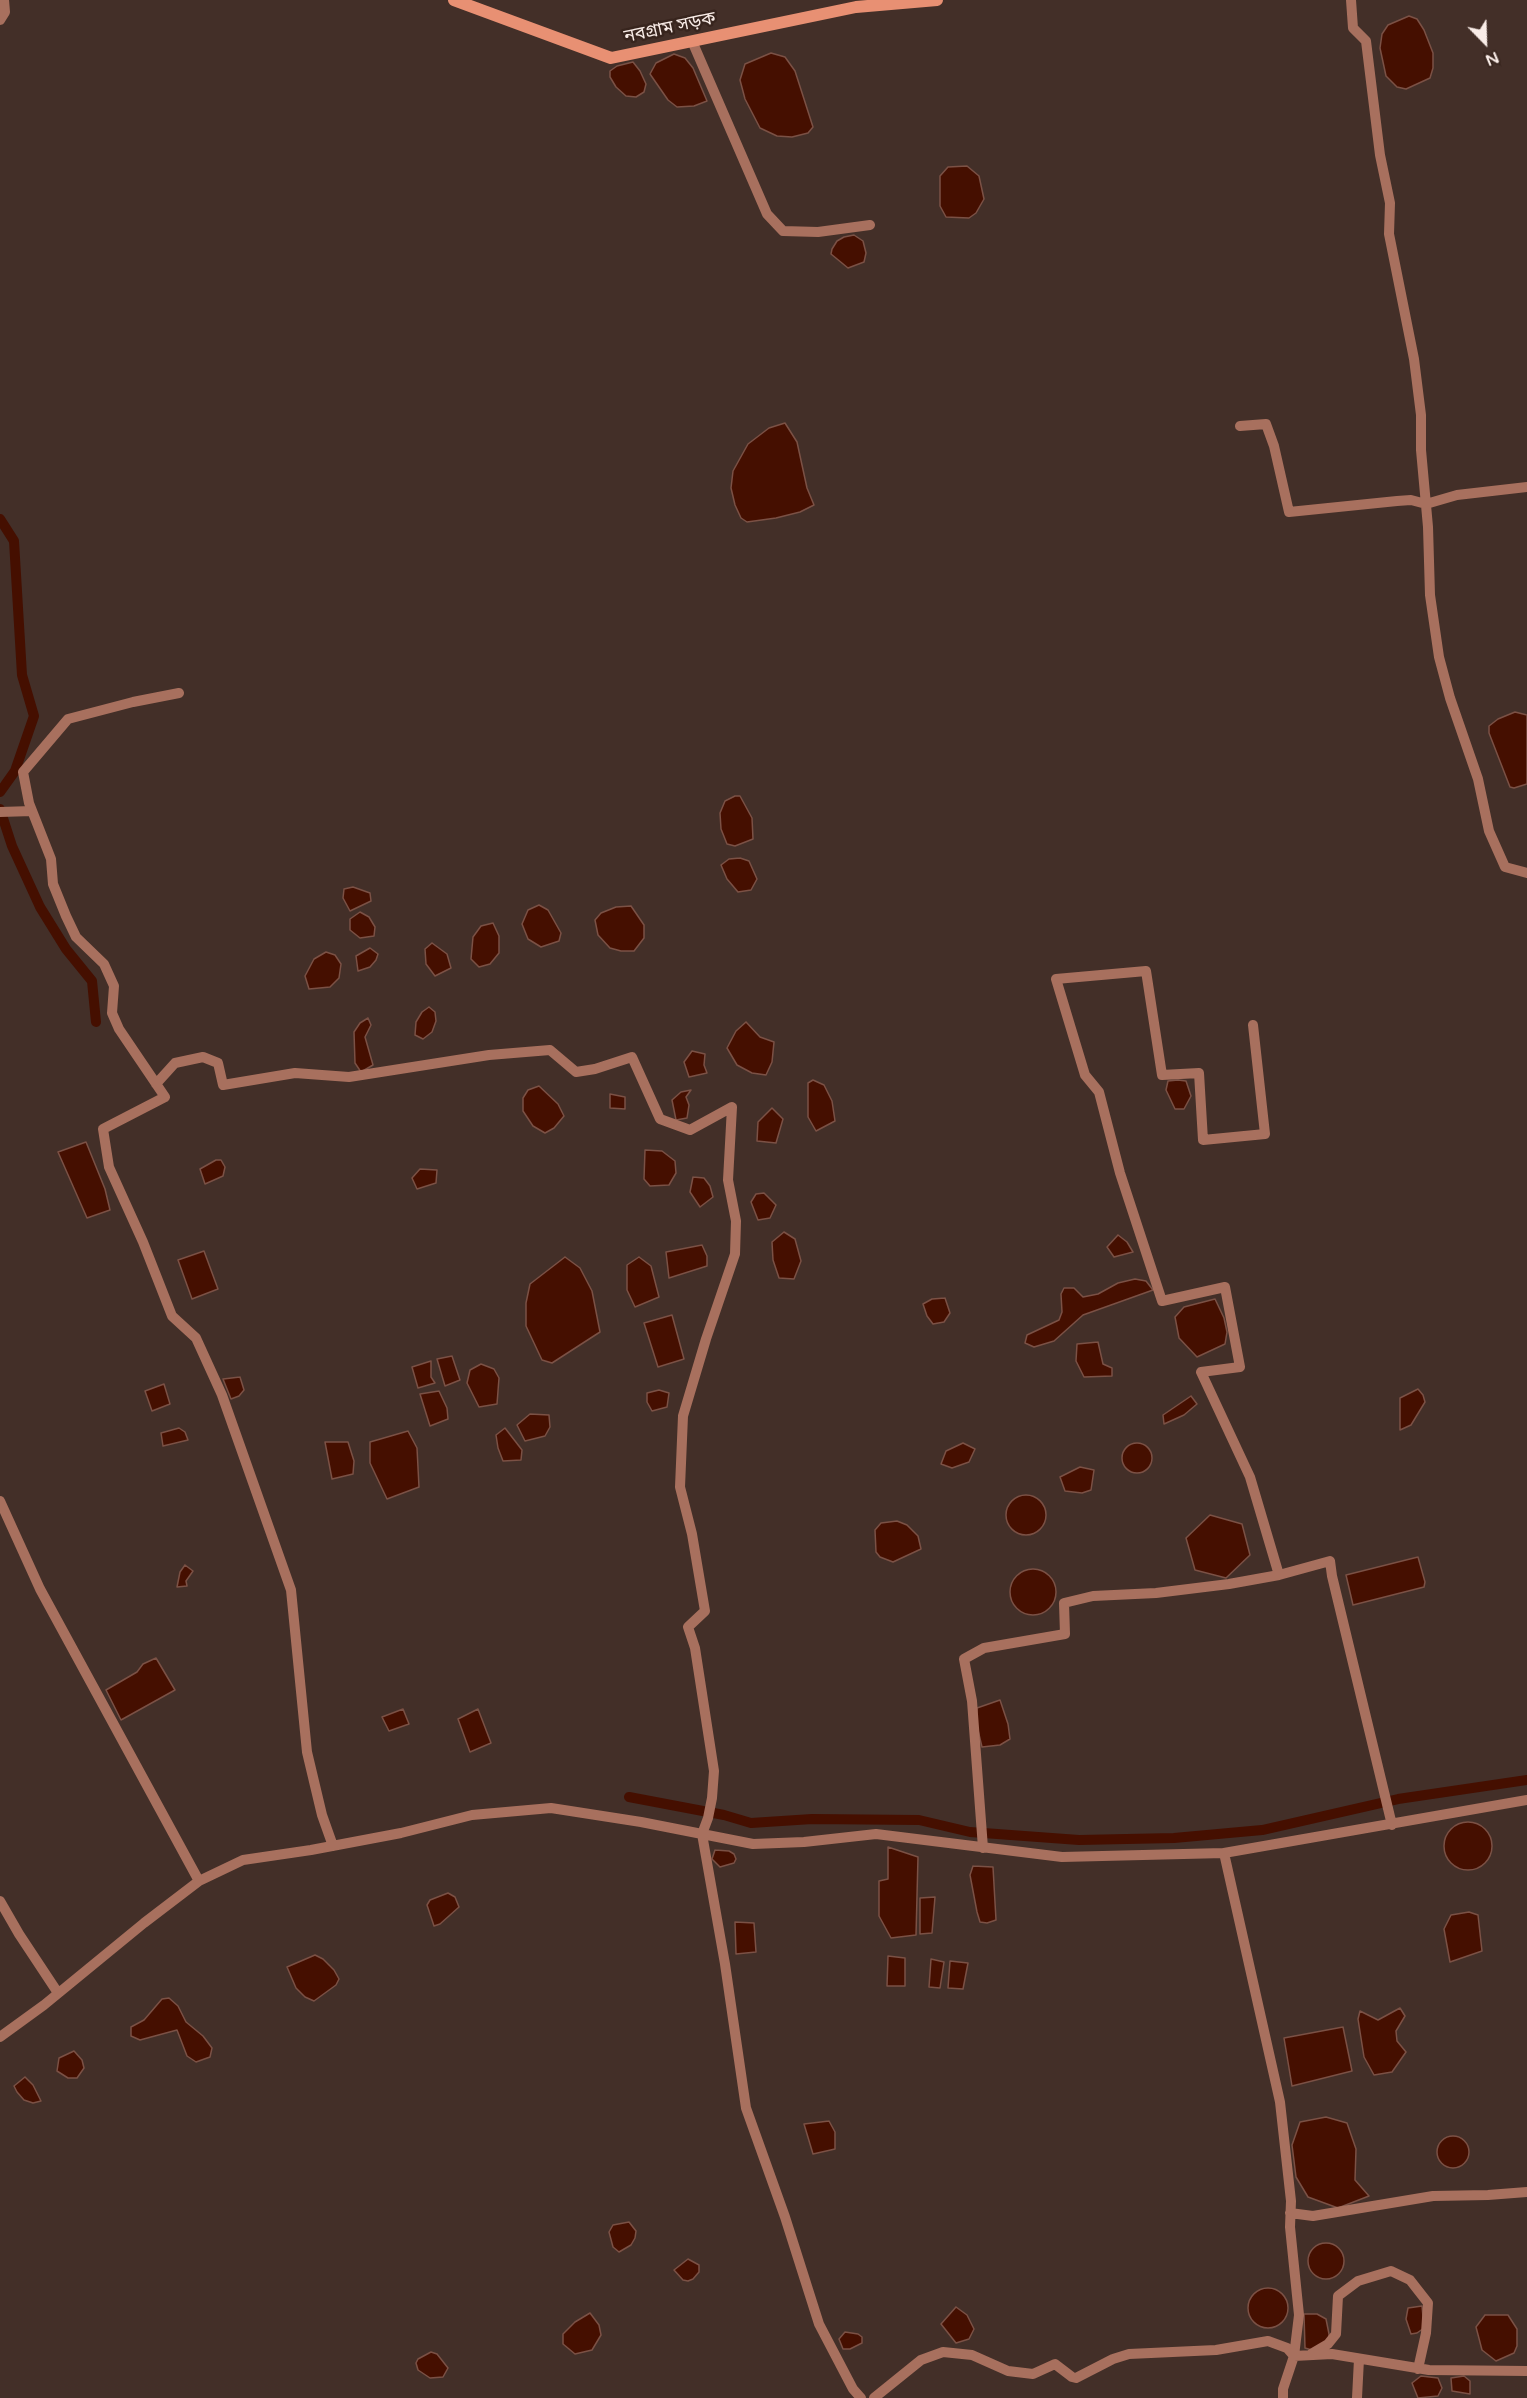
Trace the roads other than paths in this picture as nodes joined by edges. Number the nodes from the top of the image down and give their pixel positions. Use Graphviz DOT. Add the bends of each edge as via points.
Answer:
graph roads {
  1 [pos="4,0"];
  2 [pos="454,0"];
  3 [pos="937,0"];
  4 [pos="1351,0"];
  5 [pos="0,20"];
  6 [pos="692,41"];
  7 [pos="870,225"];
  8 [pos="1240,426"];
  9 [pos="1527,487"];
  10 [pos="1426,504"];
  11 [pos="179,693"];
  12 [pos="32,811"];
  13 [pos="0,812"];
  14 [pos="1527,873"];
  15 [pos="1253,1025"];
  16 [pos="156,1084"];
  17 [pos="0,1501"];
  18 [pos="1279,1575"];
  19 [pos="1527,1800"];
  20 [pos="1392,1825"];
  21 [pos="702,1834"];
  22 [pos="331,1844"];
  23 [pos="982,1845"];
  24 [pos="1224,1853"];
  25 [pos="199,1881"];
  26 [pos="0,1901"];
  27 [pos="58,1993"];
  28 [pos="0,2037"];
  29 [pos="1527,2192"];
  30 [pos="1290,2213"];
  31 [pos="1311,2354"];
  32 [pos="1294,2356"];
  33 [pos="1359,2359"];
  34 [pos="1418,2369"];
  35 [pos="1527,2371"];
  36 [pos="861,2398"];
  37 [pos="874,2398"];
  38 [pos="1283,2398"];
  39 [pos="1357,2398"];
  1 -- 5 [label="street" via="5,12"];
  2 -- 6 [label="main road, নবগ্রাম সড়ক" via="611,58"];
  3 -- 6 [label="main road, নবগ্রাম সড়ক" via="856,7"];
  4 -- 10 [label="street" via="1353,28 1366,41 1390,203 1389,234 1414,359"];
  6 -- 7 [label="street" via="767,214 783,231"];
  8 -- 10 [label="street" via="1266,424 1289,512 1411,500"];
  9 -- 10 [label="street" via="1457,495"];
  10 -- 14 [label="street" via="1434,628 1450,698 1478,779 1489,831 1505,867"];
  11 -- 12 [label="street" via="68,719 23,772"];
  12 -- 13 [label="street"];
  12 -- 16 [label="street" via="51,859 53,884 66,916 76,937 104,964 114,986 112,1013"];
  15 -- 18 [label="street" via="1265,1134 1203,1140 1199,1073 1162,1076 1146,971 1056,979 1086,1075 1099,1092 1120,1173 1162,1301 1226,1287 1240,1367 1201,1372 1250,1477"];
  16 -- 21 [label="street" via="175,1063 203,1057 218,1063 223,1086 294,1073 349,1077 489,1054 550,1050 576,1072 632,1057 660,1119 690,1130 732,1107 728,1179 736,1221 735,1254 683,1416 680,1487 705,1611 688,1627 695,1648 714,1771 712,1798"];
  16 -- 22 [label="street" via="165,1097 103,1129 109,1167 172,1316 196,1338 222,1395 291,1590 307,1752"];
  17 -- 25 [label="street" via="40,1589"];
  18 -- 20 [label="street" via="1330,1561"];
  18 -- 23 [label="street" via="1156,1593 1093,1596 1064,1603 1065,1634 984,1648 964,1659 972,1701"];
  19 -- 20 [label="street"];
  20 -- 24 [label="street"];
  21 -- 22 [label="street" via="550,1808 472,1815 400,1833"];
  21 -- 23 [label="street" via="753,1844 876,1834"];
  21 -- 36 [label="street" via="746,2108 819,2324"];
  22 -- 25 [label="street" via="243,1860"];
  23 -- 24 [label="street" via="1062,1857"];
  24 -- 30 [label="street" via="1280,2102"];
  25 -- 27 [label="street"];
  26 -- 27 [label="street"];
  27 -- 28 [label="street"];
  29 -- 30 [label="street" via="1433,2196 1313,2216"];
  30 -- 32 [label="street" via="1299,2315"];
  31 -- 32 [label="street"];
  31 -- 33 [label="street"];
  31 -- 34 [label="street" via="1336,2334 1338,2296 1358,2282 1391,2271 1410,2280 1428,2303"];
  32 -- 37 [label="street" via="1287,2348 1268,2342 1216,2350 1129,2354 1076,2378 1055,2364 1033,2374 1008,2371 972,2355 943,2352 921,2360"];
  32 -- 38 [label="street"];
  33 -- 34 [label="street"];
  33 -- 39 [label="street"];
  34 -- 35 [label="street"];
}
